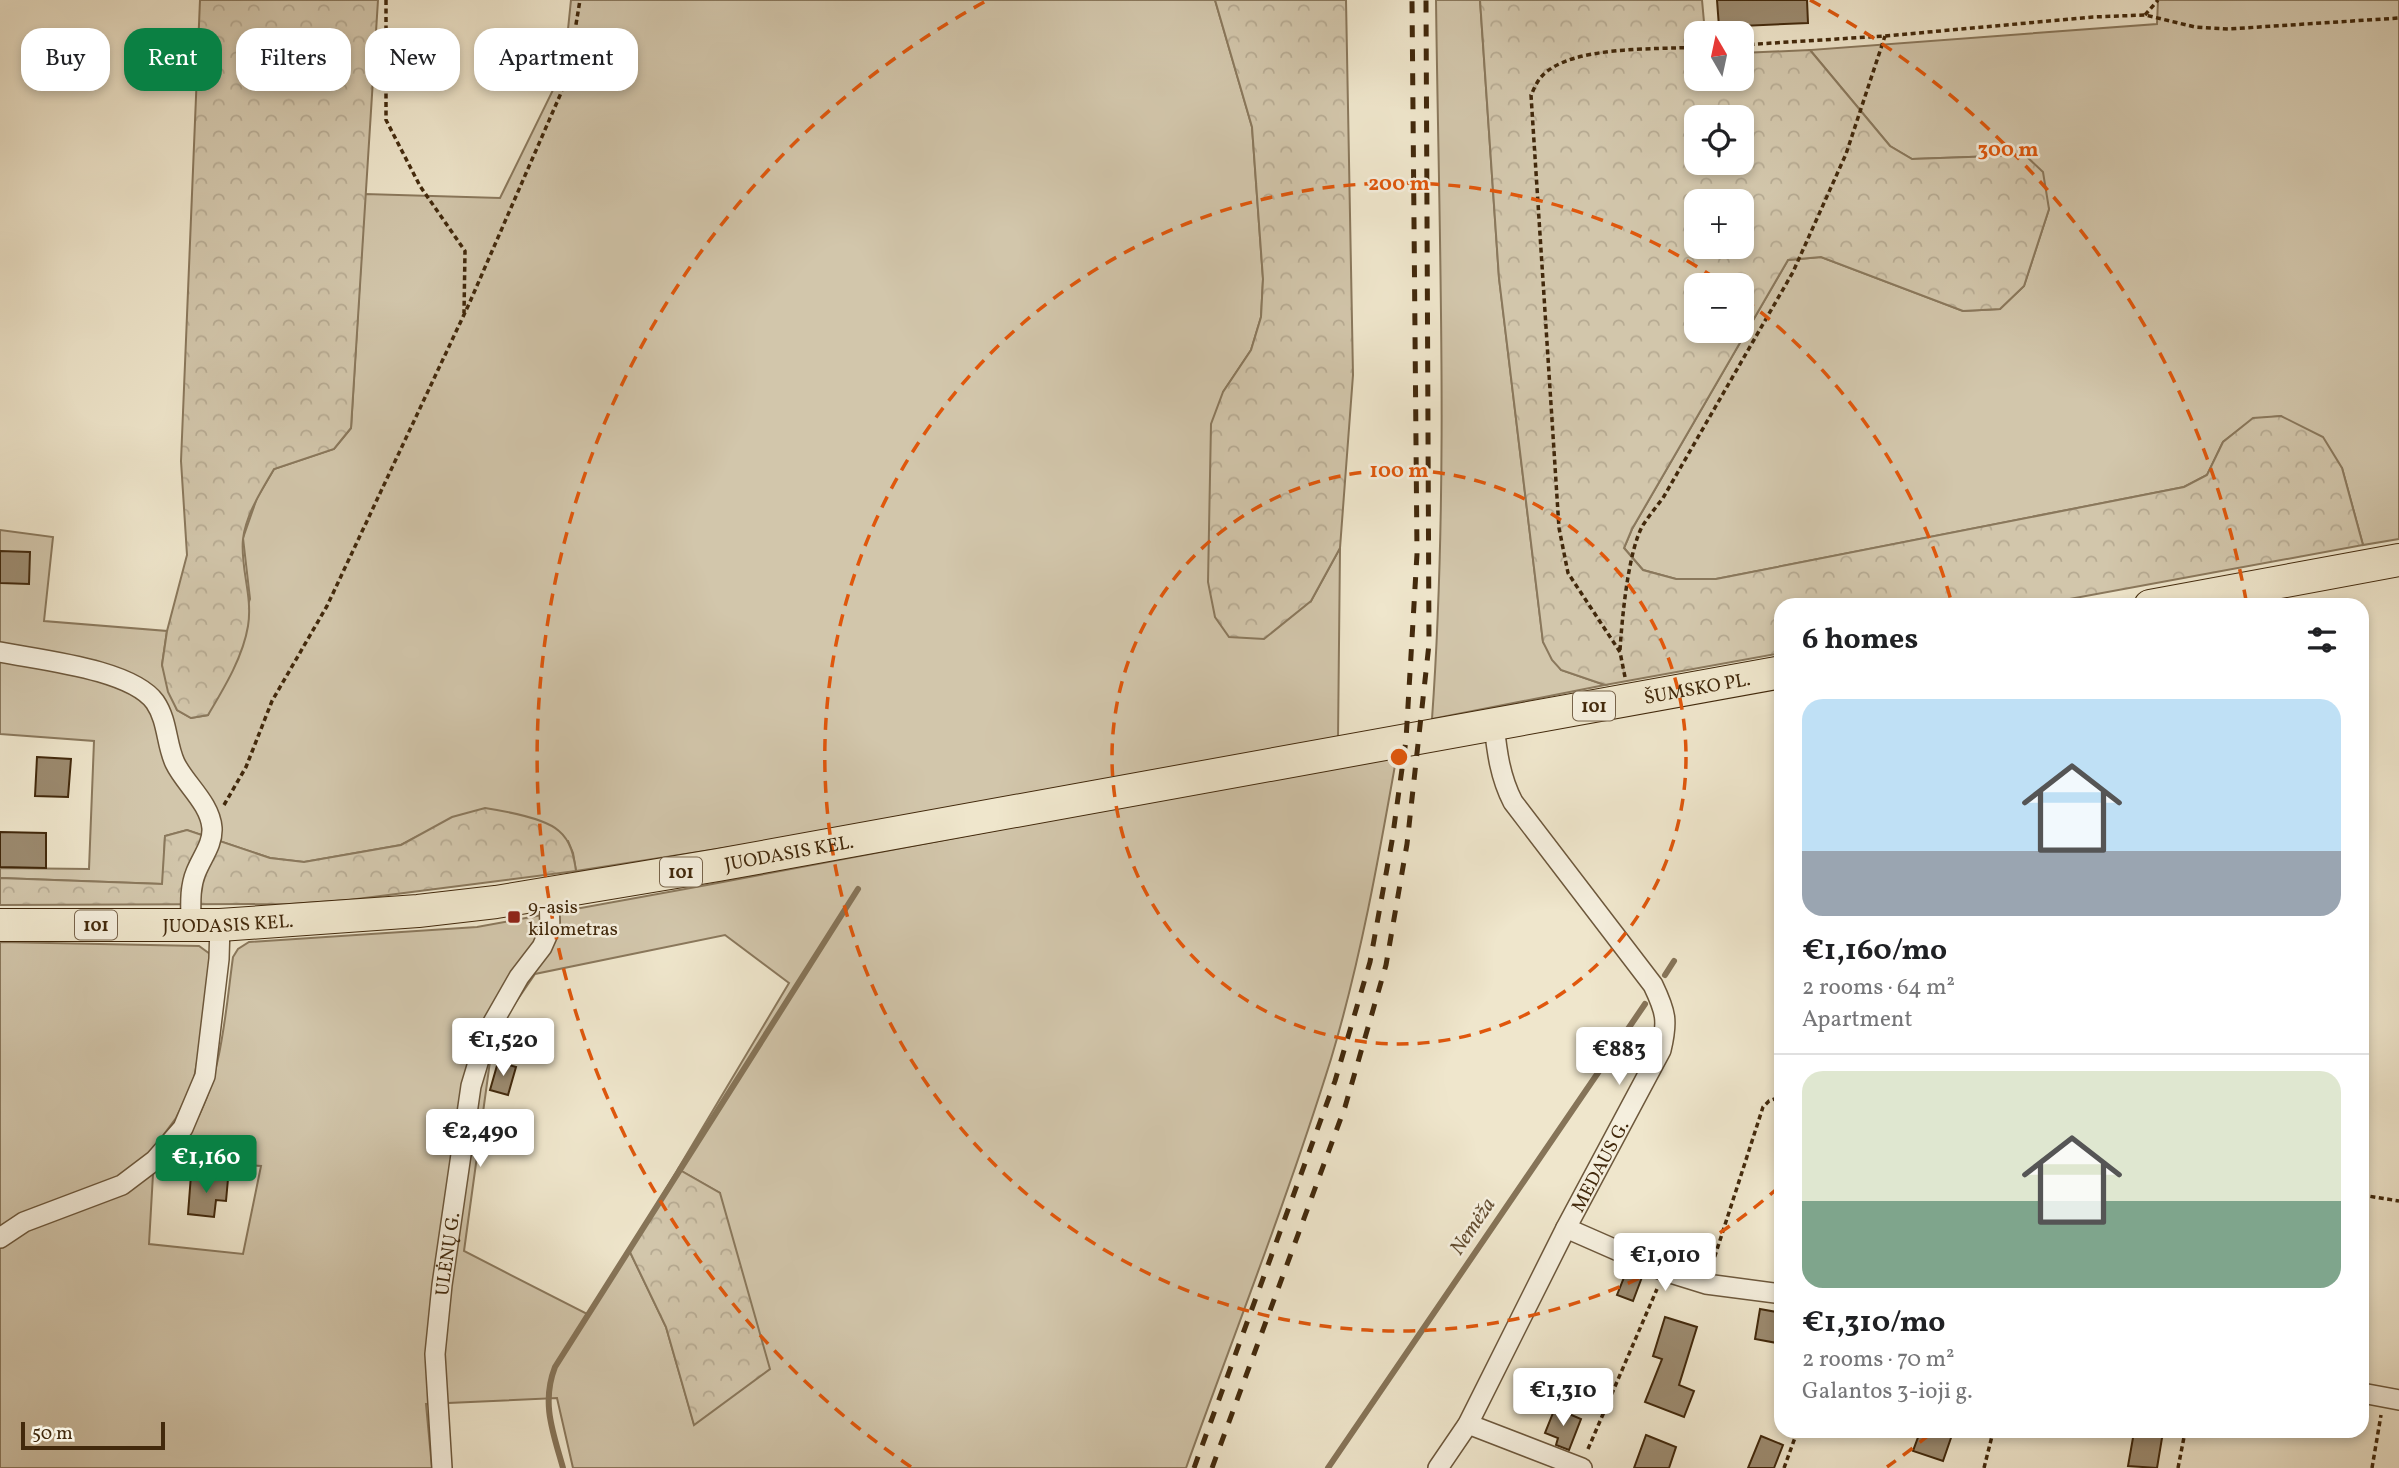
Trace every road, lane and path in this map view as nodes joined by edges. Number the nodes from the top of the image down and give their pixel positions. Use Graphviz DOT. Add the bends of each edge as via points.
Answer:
graph roads {
  1 [pos="386,0"];
  2 [pos="580,0"];
  3 [pos="2158,0"];
  4 [pos="2145,15"];
  5 [pos="2399,18"];
  6 [pos="1885,36"];
  7 [pos="1754,44"];
  8 [pos="1684,48"];
  9 [pos="464,315"];
  10 [pos="2399,560"];
  11 [pos="2193,598"];
  12 [pos="0,652"];
  13 [pos="1620,652"];
  14 [pos="1774,673"];
  15 [pos="1630,700"];
  16 [pos="1494,725"];
  17 [pos="1406,740"];
  18 [pos="212,825"];
  19 [pos="549,893"];
  20 [pos="0,925"];
  21 [pos="206,925"];
  22 [pos="1774,1099"];
  23 [pos="2369,1196"];
  24 [pos="2399,1201"];
  25 [pos="1566,1228"];
  26 [pos="0,1238"];
  27 [pos="1664,1272"];
  28 [pos="1706,1284"];
  29 [pos="1774,1293"];
  30 [pos="2369,1394"];
  31 [pos="2391,1399"];
  32 [pos="1468,1424"];
  33 [pos="1795,1438"];
  34 [pos="1992,1438"];
  35 [pos="2184,1438"];
  36 [pos="442,1468"];
  37 [pos="1438,1468"];
  38 [pos="1581,1468"];
  39 [pos="1784,1468"];
  40 [pos="1984,1468"];
  41 [pos="2179,1468"];
  42 [pos="2372,1468"];
  1 -- 9 [label="path" via="386,120 420,186 465,251"];
  2 -- 9 [label="path" via="561,93"];
  3 -- 4 [label="path"];
  4 -- 5 [label="path" via="2195,27 2228,29"];
  4 -- 6 [label="path"];
  6 -- 7 [label="path"];
  6 -- 13 [label="path" via="1846,154 1793,272 1643,526 1623,611"];
  8 -- 13 [label="path" via="1590,53 1563,61 1542,76 1531,95 1559,528 1568,573"];
  9 -- 18 [label="path" via="327,606 272,701 246,767"];
  10 -- 11 [label="main road"];
  12 -- 18 [label="street" via="115,676 137,686 154,701 164,719 175,762"];
  13 -- 15 [label="path"];
  14 -- 15 [label="main road, ŠUMSKO PL. / 101"];
  15 -- 16 [label="main road, ŠUMSKO PL. / 101"];
  16 -- 17 [label="main road, ŠUMSKO PL. / 101"];
  16 -- 25 [label="street, MEDAUS G." via="1499,763 1513,802 1653,985 1666,1027 1661,1051"];
  17 -- 19 [label="main road, JUODASIS KEL. / 101"];
  18 -- 21 [label="street" via="211,841 190,893"];
  19 -- 21 [label="main road, JUODASIS KEL. / 101" via="418,911"];
  19 -- 36 [label="street, ULĖNŲ G." via="550,929 486,1033 471,1086 435,1354"];
  20 -- 21 [label="main road, JUODASIS KEL. / 101"];
  21 -- 26 [label="street" via="219,959 205,1076 183,1128 155,1160 122,1185 24,1222"];
  22 -- 28 [label="path" via="1763,1107"];
  23 -- 24 [label="path"];
  25 -- 27 [label="street"];
  25 -- 32 [label="street, MEDAUS G."];
  27 -- 28 [label="street"];
  27 -- 38 [label="path"];
  28 -- 29 [label="street"];
  30 -- 31 [label="street"];
  31 -- 42 [label="path"];
  32 -- 37 [label="street, MEDAUS G."];
  32 -- 38 [label="street"];
  33 -- 39 [label="path"];
  34 -- 40 [label="path"];
  35 -- 41 [label="path"];
}
